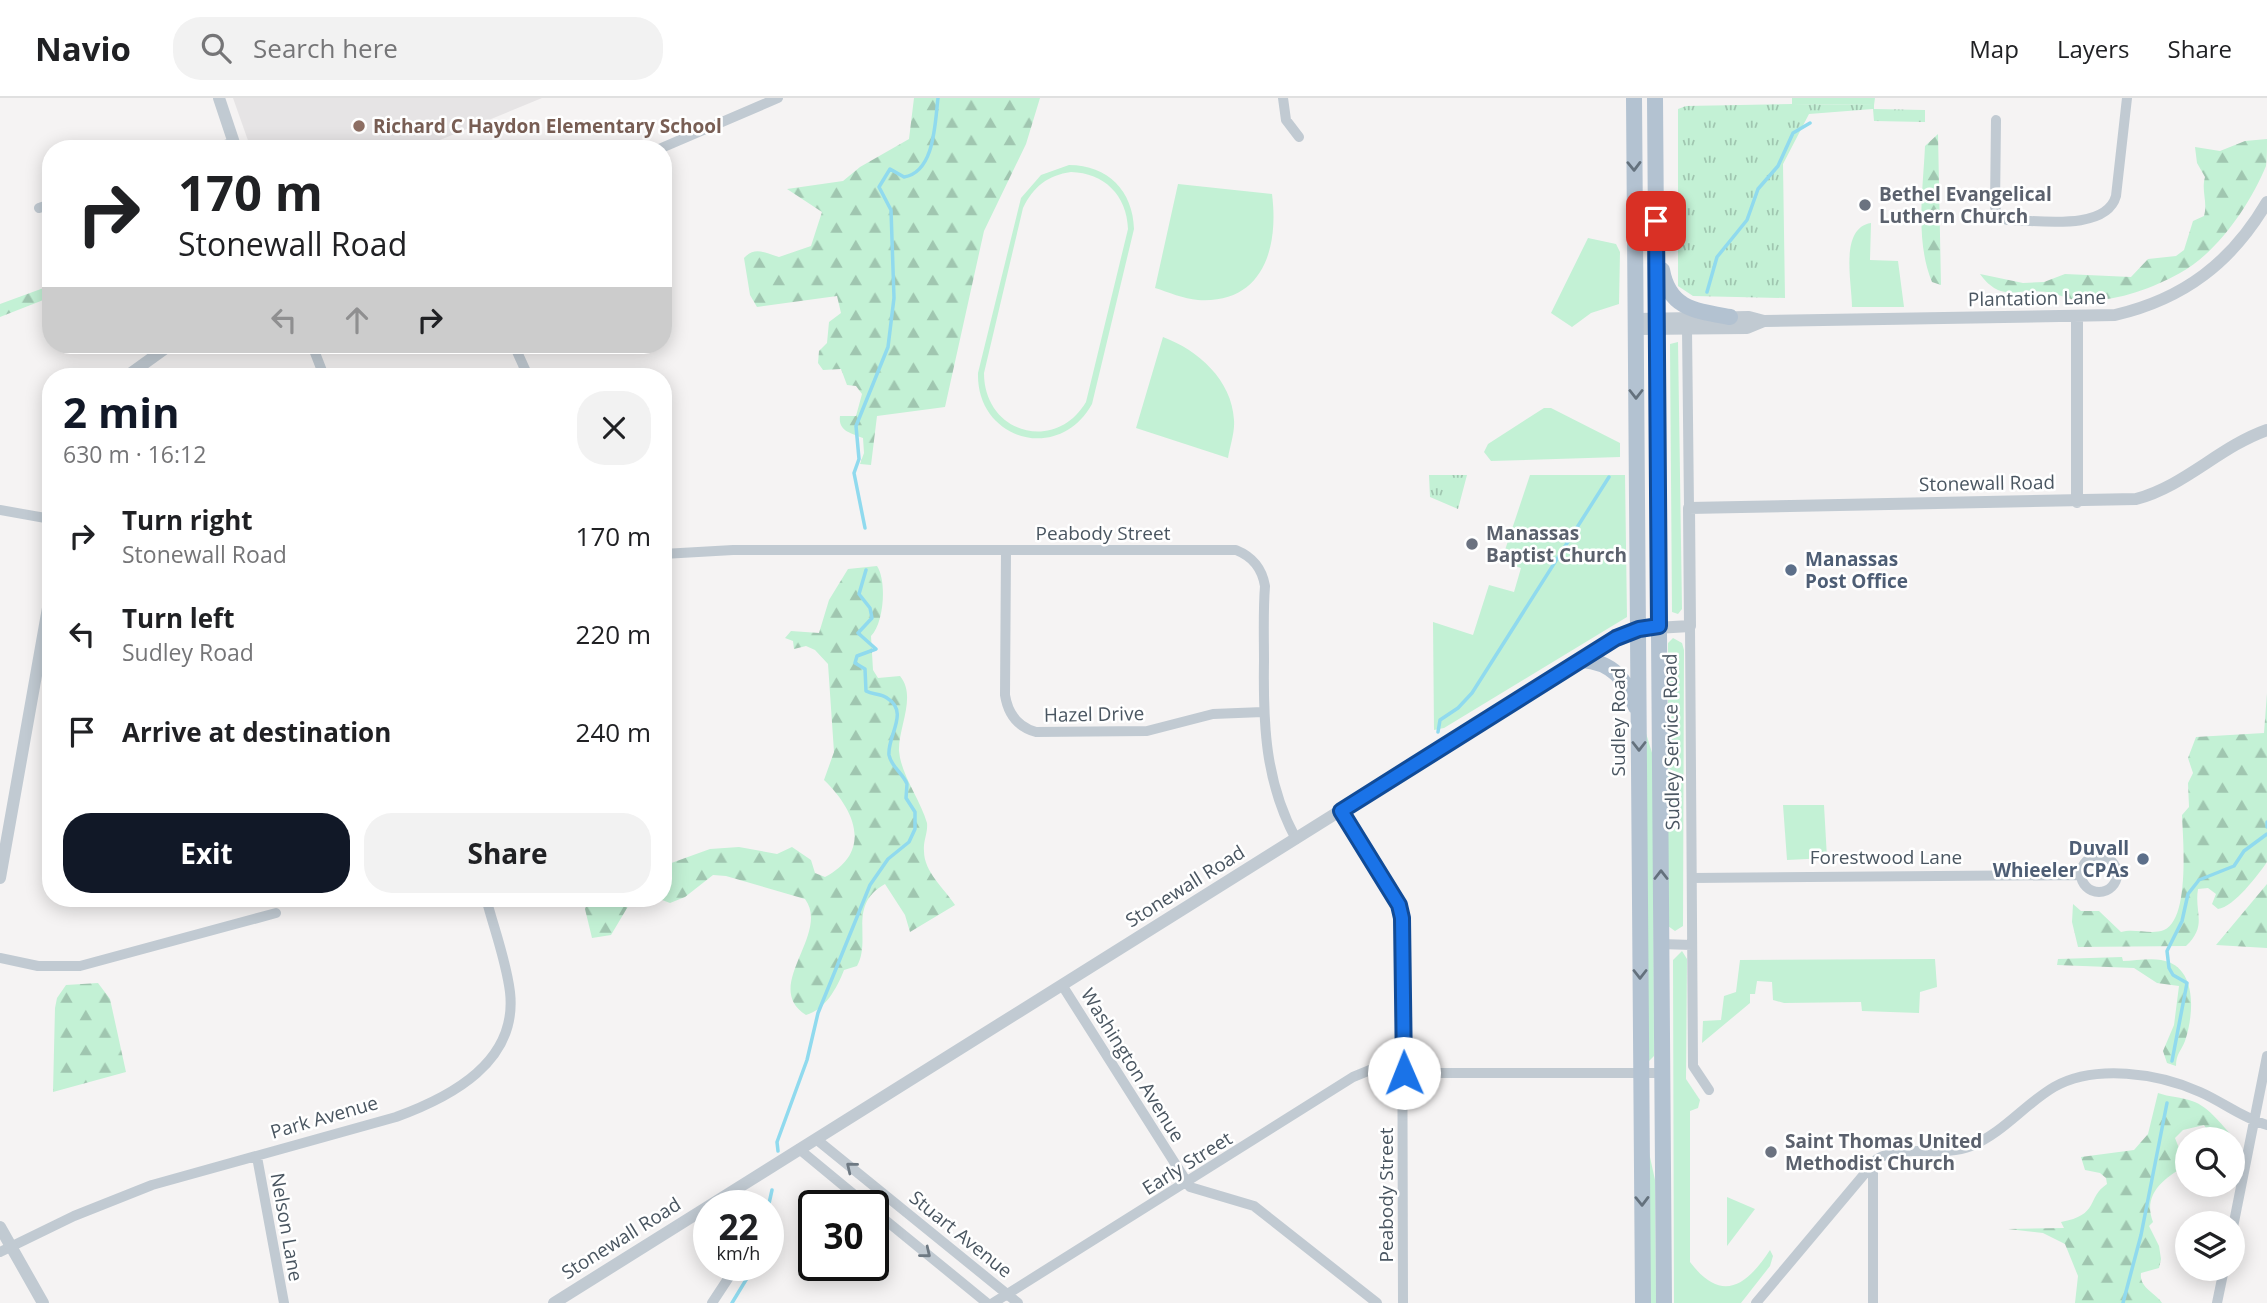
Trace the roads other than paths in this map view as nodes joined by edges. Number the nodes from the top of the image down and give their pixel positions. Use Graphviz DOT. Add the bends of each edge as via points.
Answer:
graph roads {
  1 [pos="219,98"];
  2 [pos="778,98"];
  3 [pos="1283,98"];
  4 [pos="1634,98"];
  5 [pos="1655,98"];
  6 [pos="2127,98"];
  7 [pos="1996,120"];
  8 [pos="1299,138"];
  9 [pos="233,140"];
  10 [pos="672,143"];
  11 [pos="2267,202"];
  12 [pos="42,207"];
  13 [pos="39,208"];
  14 [pos="1656,248"];
  15 [pos="1730,317"];
  16 [pos="2077,318"];
  17 [pos="1764,321"];
  18 [pos="1637,324"];
  19 [pos="1657,324"];
  20 [pos="1687,329"];
  21 [pos="158,354"];
  22 [pos="138,368"];
  23 [pos="2267,430"];
  24 [pos="2077,502"];
  25 [pos="1689,508"];
  26 [pos="0,510"];
  27 [pos="42,517"];
  28 [pos="1006,550"];
  29 [pos="672,553"];
  30 [pos="1659,626"];
  31 [pos="1690,626"];
  32 [pos="1639,629"];
  33 [pos="42,642"];
  34 [pos="1582,660"];
  35 [pos="1263,712"];
  36 [pos="1639,719"];
  37 [pos="1341,811"];
  38 [pos="1296,839"];
  39 [pos="2081,875"];
  40 [pos="0,878"];
  41 [pos="1692,878"];
  42 [pos="488,907"];
  43 [pos="276,913"];
  44 [pos="1661,944"];
  45 [pos="1692,944"];
  46 [pos="0,958"];
  47 [pos="1062,985"];
  48 [pos="2267,1056"];
  49 [pos="1404,1069"];
  50 [pos="1641,1073"];
  51 [pos="1662,1073"];
  52 [pos="1709,1090"];
  53 [pos="2254,1121"];
  54 [pos="2267,1125"];
  55 [pos="816,1139"];
  56 [pos="799,1149"];
  57 [pos="257,1157"];
  58 [pos="1873,1162"];
  59 [pos="1187,1184"];
  60 [pos="744,1190"];
  61 [pos="849,1190"];
  62 [pos="2236,1211"];
  63 [pos="693,1216"];
  64 [pos="889,1223"];
  65 [pos="0,1227"];
  66 [pos="6,1250"];
  67 [pos="726,1281"];
  68 [pos="2222,1281"];
  69 [pos="1007,1294"];
  70 [pos="43,1303"];
  71 [pos="284,1303"];
  72 [pos="554,1303"];
  73 [pos="712,1303"];
  74 [pos="987,1303"];
  75 [pos="993,1303"];
  76 [pos="1018,1303"];
  77 [pos="1377,1303"];
  78 [pos="1403,1303"];
  79 [pos="1643,1303"];
  80 [pos="1664,1303"];
  81 [pos="1756,1303"];
  82 [pos="1873,1303"];
  83 [pos="2217,1303"];
  1 -- 9 [label="street"];
  2 -- 10 [label="street"];
  3 -- 8 [label="street" via="1286,120"];
  4 -- 18 [label="main road, Sudley Road, one-way"];
  5 -- 14 [label="main road"];
  6 -- 7 [label="street" via="2116,196 2109,209 2095,218 2001,217 1995,207"];
  11 -- 16 [label="street, Plantation Lane" via="2224,260 2180,293 2115,315"];
  12 -- 13 [label="street"];
  14 -- 15 [label="main road" via="1664,282 1674,299"];
  14 -- 19 [label="main road"];
  15 -- 17 [label="street, Plantation Lane"];
  15 -- 19 [label="street, Plantation Lane"];
  16 -- 17 [label="street, Plantation Lane"];
  16 -- 24 [label="street"];
  17 -- 20 [label="street, Plantation Lane" via="1747,328"];
  18 -- 19 [label="street, Plantation Lane"];
  18 -- 32 [label="main road, Sudley Road, one-way"];
  19 -- 20 [label="street, Plantation Lane"];
  19 -- 30 [label="main road"];
  20 -- 25 [label="street, Sudley Service Road"];
  21 -- 22 [label="street"];
  23 -- 24 [label="street, Stonewall Road" via="2154,494"];
  24 -- 25 [label="street, Stonewall Road"];
  25 -- 31 [label="street, Sudley Service Road"];
  26 -- 27 [label="street"];
  28 -- 29 [label="street, Peabody Street"];
  28 -- 35 [label="street, Peabody Street" via="1236,550 1245,554 1260,568 1265,586"];
  28 -- 35 [label="street, Hazel Drive" via="1005,695 1013,718 1027,729 1147,731 1224,713"];
  30 -- 31 [label="street, Stonewall Road"];
  30 -- 32 [label="street, Stonewall Road"];
  44 -- 30 [label="main road, one-way"];
  31 -- 41 [label="street, Sudley Service Road"];
  32 -- 34 [label="street, Stonewall Road"];
  32 -- 36 [label="main road, Sudley Road"];
  33 -- 40 [label="street"];
  34 -- 36 [label="main road" via="1603,663 1617,672"];
  34 -- 37 [label="street, Stonewall Road"];
  35 -- 38 [label="street, Peabody Street" via="1273,784"];
  36 -- 50 [label="main road, Sudley Road, one-way"];
  37 -- 38 [label="street, Stonewall Road"];
  37 -- 49 [label="street, Peabody Street" via="1399,905"];
  38 -- 47 [label="street, Stonewall Road"];
  39 -- 41 [label="street, Forestwood Lane"];
  41 -- 45 [label="street, Sudley Service Road"];
  42 -- 57 [label="street, Park Avenue" via="510,995 506,1030 485,1067 418,1108"];
  43 -- 46 [label="street" via="80,966 38,966"];
  44 -- 45 [label="street"];
  44 -- 51 [label="main road"];
  45 -- 52 [label="street, Sudley Service Road" via="1693,1066"];
  47 -- 55 [label="street, Stonewall Road"];
  47 -- 59 [label="street, Washington Avenue"];
  48 -- 53 [label="street"];
  49 -- 50 [label="street, Early Street"];
  49 -- 59 [label="street, Early Street" via="1375,1068 1353,1077"];
  49 -- 78 [label="street, Peabody Street"];
  50 -- 51 [label="street, Early Street"];
  50 -- 79 [label="main road, Sudley Road, one-way"];
  51 -- 80 [label="main road"];
  53 -- 54 [label="street"];
  53 -- 58 [label="street" via="2176,1084 2095,1074 2051,1089 1996,1132 1968,1147 1891,1153"];
  53 -- 62 [label="street"];
  55 -- 56 [label="street, Stonewall Road"];
  69 -- 55 [label="street, Stuart Avenue, one-way"];
  56 -- 60 [label="street, Stonewall Road"];
  56 -- 61 [label="street"];
  57 -- 66 [label="street, Park Avenue" via="152,1185"];
  57 -- 71 [label="street, Nelson Lane"];
  58 -- 81 [label="street"];
  58 -- 82 [label="street"];
  59 -- 69 [label="street, Early Street"];
  59 -- 77 [label="street" via="1255,1207"];
  63 -- 72 [label="street, Stonewall Road"];
  64 -- 74 [label="street, Stuart Avenue, one-way"];
  65 -- 66 [label="street"];
  66 -- 70 [label="street"];
  67 -- 73 [label="street"];
  68 -- 83 [label="street"];
  69 -- 75 [label="street, Early Street"];
  69 -- 76 [label="street, Stuart Avenue"];
}
